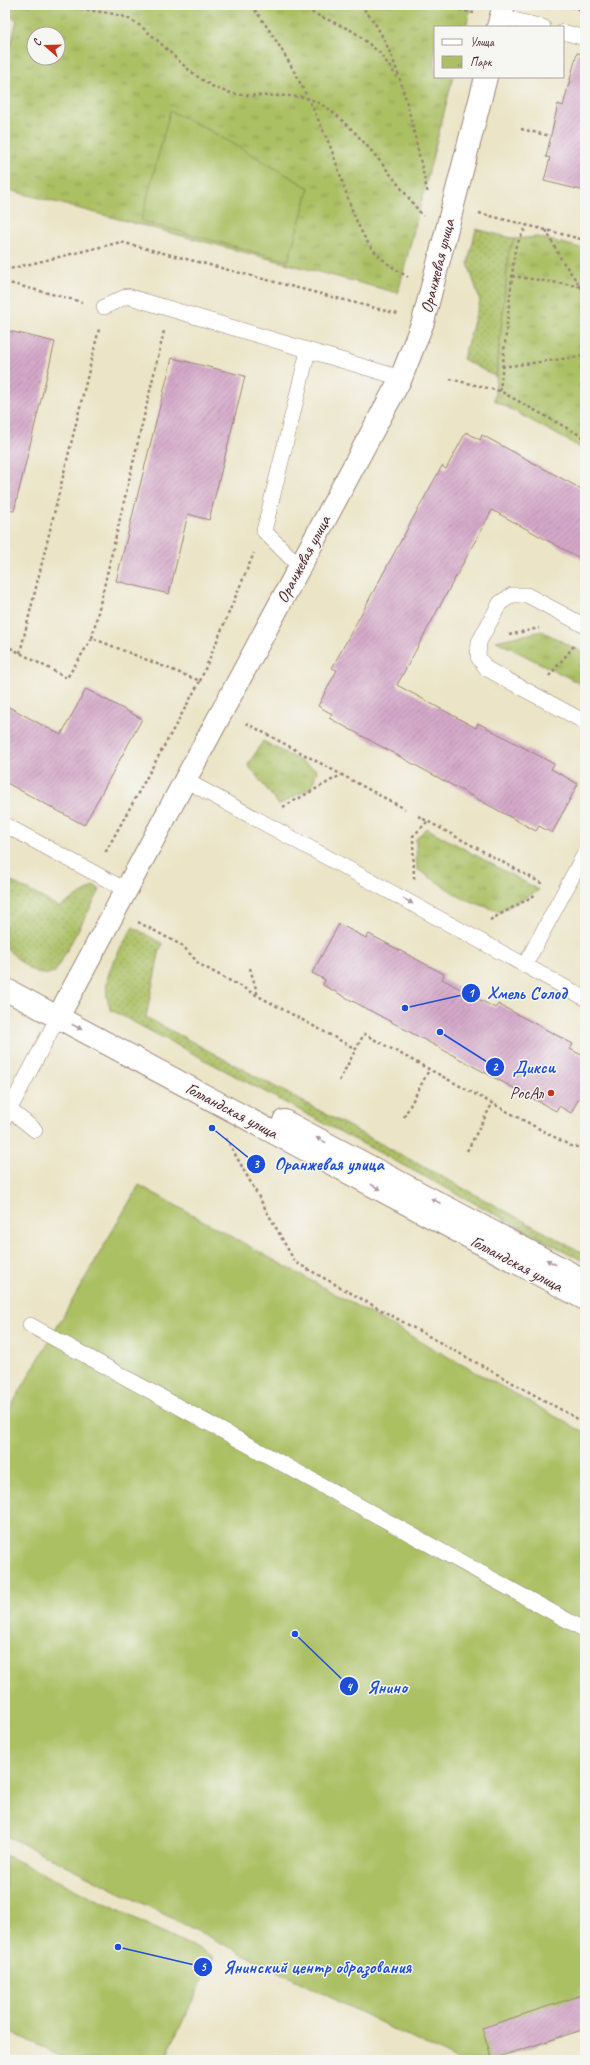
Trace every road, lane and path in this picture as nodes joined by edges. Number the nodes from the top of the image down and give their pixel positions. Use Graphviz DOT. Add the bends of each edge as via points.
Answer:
graph roads {
  1 [pos="63,5"];
  2 [pos="209,5"];
  3 [pos="225,5"];
  4 [pos="251,5"];
  5 [pos="295,5"];
  6 [pos="360,5"];
  7 [pos="436,5"];
  8 [pos="572,7"];
  9 [pos="585,10"];
  10 [pos="478,14"];
  11 [pos="501,16"];
  12 [pos="539,26"];
  13 [pos="564,32"];
  14 [pos="585,38"];
  15 [pos="486,78"];
  16 [pos="400,81"];
  17 [pos="308,98"];
  18 [pos="521,129"];
  19 [pos="550,136"];
  20 [pos="428,196"];
  21 [pos="475,212"];
  22 [pos="426,220"];
  23 [pos="527,225"];
  24 [pos="546,230"];
  25 [pos="585,240"];
  26 [pos="5,270"];
  27 [pos="512,276"];
  28 [pos="411,278"];
  29 [pos="5,282"];
  30 [pos="580,286"];
  31 [pos="585,286"];
  32 [pos="585,293"];
  33 [pos="104,307"];
  34 [pos="169,309"];
  35 [pos="401,315"];
  36 [pos="308,351"];
  37 [pos="585,356"];
  38 [pos="502,367"];
  39 [pos="401,378"];
  40 [pos="450,379"];
  41 [pos="500,391"];
  42 [pos="585,438"];
  43 [pos="264,531"];
  44 [pos="299,566"];
  45 [pos="579,623"];
  46 [pos="92,638"];
  47 [pos="479,642"];
  48 [pos="576,643"];
  49 [pos="5,645"];
  50 [pos="20,653"];
  51 [pos="200,681"];
  52 [pos="535,695"];
  53 [pos="242,721"];
  54 [pos="585,722"];
  55 [pos="342,775"];
  56 [pos="185,780"];
  57 [pos="405,809"];
  58 [pos="418,816"];
  59 [pos="260,820"];
  60 [pos="428,821"];
  61 [pos="5,825"];
  62 [pos="585,854"];
  63 [pos="94,873"];
  64 [pos="550,887"];
  65 [pos="126,890"];
  66 [pos="563,895"];
  67 [pos="415,905"];
  68 [pos="133,919"];
  69 [pos="467,933"];
  70 [pos="525,965"];
  71 [pos="250,968"];
  72 [pos="5,973"];
  73 [pos="5,989"];
  74 [pos="258,996"];
  75 [pos="585,998"];
  76 [pos="62,1010"];
  77 [pos="356,1049"];
  78 [pos="429,1070"];
  79 [pos="339,1081"];
  80 [pos="492,1104"];
  81 [pos="6,1111"];
  82 [pos="404,1117"];
  83 [pos="35,1130"];
  84 [pos="224,1134"];
  85 [pos="585,1148"];
  86 [pos="467,1151"];
  87 [pos="585,1281"];
  88 [pos="585,1300"];
  89 [pos="30,1325"];
  90 [pos="585,1423"];
  91 [pos="585,1630"];
  92 [pos="585,2059"];
  93 [pos="581,2060"];
  1 -- 17 [label="path" via="77,10 120,16 135,23 205,83 223,91 243,96 289,95"];
  2 -- 3 [label="path"];
  4 -- 17 [label="path" via="268,27"];
  5 -- 16 [label="path" via="353,31 380,53"];
  6 -- 16 [label="path" via="377,26"];
  7 -- 10 [label="path"];
  8 -- 9 [label="path"];
  11 -- 12 [label="lane"];
  13 -- 14 [label="lane"];
  15 -- 39 [label="street, Оранжевая улица" via="423,322"];
  16 -- 20 [label="path"];
  17 -- 22 [label="path" via="329,108 346,122"];
  17 -- 28 [label="path" via="328,140 360,229 376,252 393,268"];
  18 -- 19 [label="path"];
  21 -- 23 [label="path"];
  23 -- 24 [label="path"];
  23 -- 27 [label="path" via="515,248"];
  24 -- 25 [label="path"];
  24 -- 30 [label="path" via="561,259"];
  26 -- 35 [label="path" via="121,242"];
  27 -- 30 [label="path"];
  27 -- 38 [label="path"];
  29 -- 33 [label="path"];
  30 -- 31 [label="path"];
  30 -- 32 [label="path"];
  33 -- 34 [label="lane" via="127,296"];
  33 -- 50 [label="path"];
  34 -- 36 [label="lane"];
  34 -- 46 [label="path"];
  36 -- 39 [label="lane"];
  36 -- 43 [label="lane"];
  37 -- 38 [label="path"];
  38 -- 41 [label="path"];
  39 -- 44 [label="street, Оранжевая улица"];
  40 -- 41 [label="path"];
  41 -- 42 [label="path"];
  43 -- 44 [label="lane"];
  43 -- 51 [label="path"];
  44 -- 56 [label="street, Оранжевая улица"];
  45 -- 47 [label="path"];
  45 -- 47 [label="lane" via="527,595 512,595 500,603"];
  46 -- 50 [label="path" via="67,678"];
  46 -- 51 [label="path"];
  47 -- 52 [label="lane" via="478,656 487,669"];
  48 -- 52 [label="path"];
  49 -- 50 [label="path"];
  51 -- 63 [label="path"];
  52 -- 54 [label="lane"];
  53 -- 55 [label="path"];
  55 -- 57 [label="path"];
  55 -- 59 [label="path"];
  56 -- 59 [label="lane"];
  56 -- 65 [label="street, Оранжевая улица"];
  58 -- 60 [label="path"];
  59 -- 67 [label="lane, one-way"];
  60 -- 64 [label="path"];
  60 -- 67 [label="path" via="413,836"];
  61 -- 63 [label="lane"];
  62 -- 66 [label="lane"];
  63 -- 65 [label="lane"];
  64 -- 66 [label="path"];
  64 -- 69 [label="path"];
  65 -- 76 [label="street, Оранжевая улица"];
  66 -- 70 [label="lane"];
  67 -- 69 [label="lane"];
  68 -- 74 [label="path" via="183,946 199,964"];
  69 -- 70 [label="lane"];
  70 -- 75 [label="lane"];
  71 -- 74 [label="path"];
  72 -- 76 [label="street, Голландская улица"];
  73 -- 76 [label="street, Голландская улица"];
  74 -- 77 [label="path"];
  76 -- 81 [label="lane"];
  87 -- 76 [label="street, Голландская улица, one-way"];
  76 -- 88 [label="street, Голландская улица, one-way"];
  77 -- 78 [label="path" via="364,1034"];
  77 -- 79 [label="path"];
  78 -- 80 [label="path"];
  78 -- 82 [label="path"];
  80 -- 85 [label="path" via="571,1146"];
  80 -- 86 [label="path"];
  81 -- 83 [label="lane"];
  84 -- 90 [label="path" via="295,1262"];
  89 -- 91 [label="lane"];
  92 -- 93 [label="path"];
}
